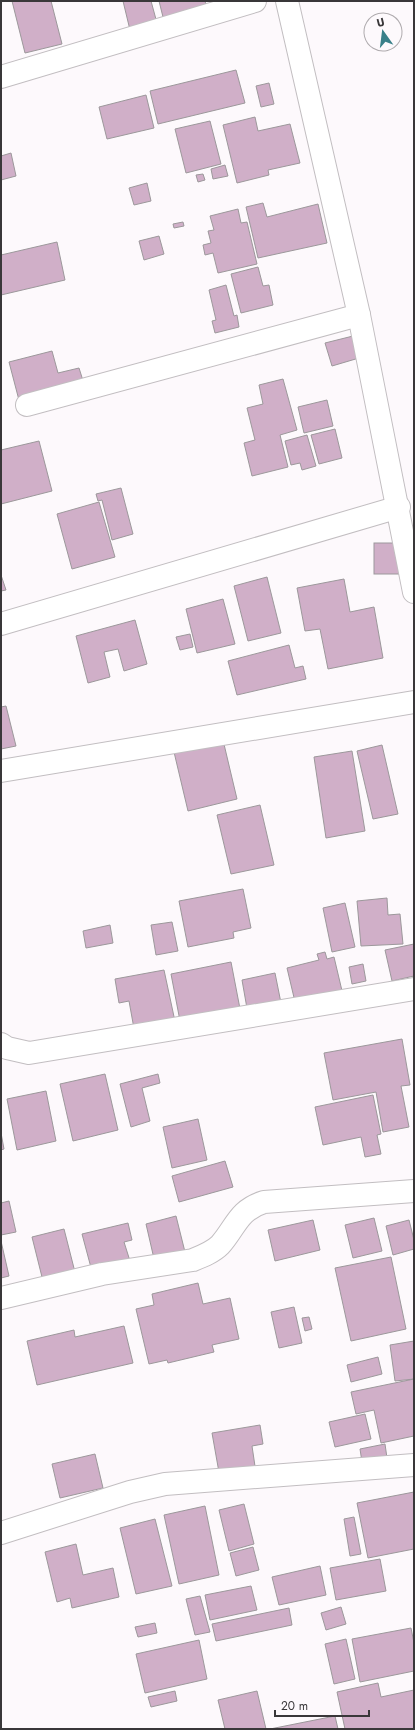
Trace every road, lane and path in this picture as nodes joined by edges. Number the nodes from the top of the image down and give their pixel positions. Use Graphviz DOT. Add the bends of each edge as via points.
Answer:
graph roads {
  1 [pos="255,1"];
  2 [pos="287,1"];
  3 [pos="1,77"];
  4 [pos="359,315"];
  5 [pos="27,405"];
  6 [pos="399,507"];
  7 [pos="414,592"];
  8 [pos="1,624"];
  9 [pos="414,702"];
  10 [pos="1,771"];
  11 [pos="414,989"];
  12 [pos="1,1044"];
  13 [pos="414,1191"];
  14 [pos="1,1298"];
  15 [pos="414,1465"];
  16 [pos="1,1533"];
  1 -- 3 [label="street"];
  2 -- 4 [label="street"];
  4 -- 5 [label="street"];
  4 -- 6 [label="street"];
  6 -- 7 [label="street"];
  6 -- 8 [label="street"];
  9 -- 10 [label="street"];
  11 -- 12 [label="street" via="29,1053"];
  13 -- 14 [label="street" via="264,1202 243,1214 220,1246 207,1255 193,1260 102,1274"];
  15 -- 16 [label="street" via="165,1484 130,1492"];
}
